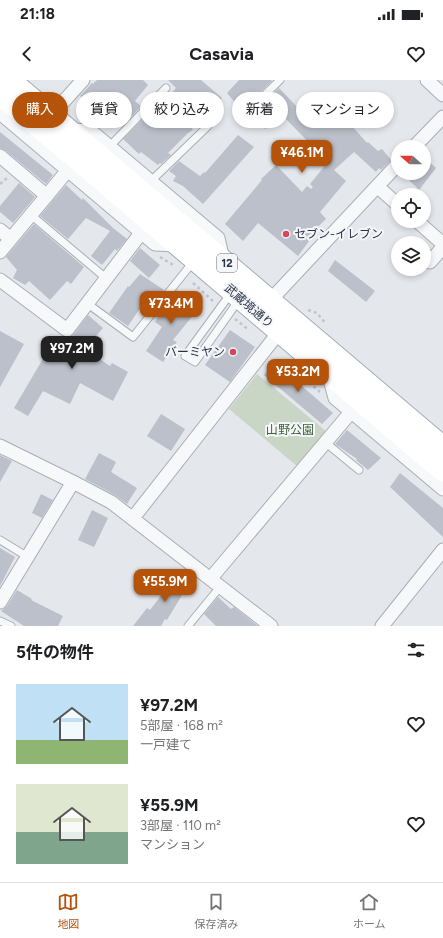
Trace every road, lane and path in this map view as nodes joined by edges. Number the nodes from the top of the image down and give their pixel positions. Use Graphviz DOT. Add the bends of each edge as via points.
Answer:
graph roads {
  1 [pos="10,80"];
  2 [pos="83,80"];
  3 [pos="280,80"];
  4 [pos="427,80"];
  5 [pos="166,88"];
  6 [pos="24,92"];
  7 [pos="268,92"];
  8 [pos="0,94"];
  9 [pos="443,95"];
  10 [pos="68,97"];
  11 [pos="0,111"];
  12 [pos="443,117"];
  13 [pos="68,128"];
  14 [pos="206,128"];
  15 [pos="70,130"];
  16 [pos="421,140"];
  17 [pos="110,146"];
  18 [pos="0,156"];
  19 [pos="68,170"];
  20 [pos="391,171"];
  21 [pos="151,181"];
  22 [pos="376,186"];
  23 [pos="47,196"];
  24 [pos="391,199"];
  25 [pos="31,215"];
  26 [pos="425,228"];
  27 [pos="0,230"];
  28 [pos="141,233"];
  29 [pos="11,239"];
  30 [pos="178,245"];
  31 [pos="443,245"];
  32 [pos="0,252"];
  33 [pos="195,259"];
  34 [pos="223,260"];
  35 [pos="431,261"];
  36 [pos="107,279"];
  37 [pos="0,280"];
  38 [pos="236,294"];
  39 [pos="88,304"];
  40 [pos="264,307"];
  41 [pos="285,325"];
  42 [pos="329,374"];
  43 [pos="351,412"];
  44 [pos="326,443"];
  45 [pos="0,446"];
  46 [pos="443,447"];
  47 [pos="359,470"];
  48 [pos="443,471"];
  49 [pos="73,482"];
  50 [pos="443,489"];
  51 [pos="133,518"];
  52 [pos="0,540"];
  53 [pos="443,550"];
  54 [pos="28,557"];
  55 [pos="215,583"];
  56 [pos="0,602"];
  57 [pos="0,620"];
  58 [pos="11,626"];
  59 [pos="188,626"];
  60 [pos="271,626"];
  61 [pos="382,626"];
  1 -- 6 [label="main road, 武蔵境通り / 12"];
  2 -- 10 [label="street"];
  3 -- 7 [label="lane"];
  4 -- 9 [label="street"];
  5 -- 17 [label="lane"];
  8 -- 30 [label="main road, 武蔵境通り / 12"];
  11 -- 19 [label="street"];
  12 -- 16 [label="street"];
  13 -- 15 [label="main road, 武蔵境通り / 12"];
  14 -- 21 [label="lane"];
  15 -- 17 [label="street" via="91,131"];
  15 -- 34 [label="main road, 武蔵境通り / 12"];
  17 -- 21 [label="street"];
  18 -- 23 [label="street"];
  19 -- 23 [label="street"];
  19 -- 28 [label="street"];
  20 -- 22 [label="street"];
  21 -- 34 [label="street" via="218,238"];
  22 -- 24 [label="street"];
  22 -- 40 [label="street"];
  23 -- 25 [label="street"];
  25 -- 29 [label="street"];
  25 -- 36 [label="lane"];
  26 -- 31 [label="street"];
  27 -- 29 [label="street"];
  28 -- 30 [label="street" via="155,244"];
  28 -- 36 [label="street"];
  29 -- 32 [label="street"];
  30 -- 33 [label="main road, 武蔵境通り / 12"];
  31 -- 35 [label="street"];
  33 -- 38 [label="main road, 武蔵境通り / 12"];
  33 -- 39 [label="lane" via="133,337"];
  34 -- 40 [label="main road, 武蔵境通り / 12"];
  36 -- 39 [label="street"];
  37 -- 39 [label="street" via="67,330"];
  38 -- 38 [label="lane" via="195,362 185,356"];
  38 -- 40 [label="main road, 武蔵境通り / 12"];
  40 -- 41 [label="main road, 武蔵境通り / 12"];
  41 -- 42 [label="main road, 武蔵境通り / 12"];
  41 -- 46 [label="main road, 武蔵境通り / 12"];
  41 -- 51 [label="street"];
  42 -- 43 [label="street" via="335,398"];
  42 -- 48 [label="main road, 武蔵境通り / 12"];
  43 -- 44 [label="street"];
  43 -- 50 [label="street"];
  44 -- 47 [label="lane"];
  44 -- 55 [label="street"];
  45 -- 49 [label="street"];
  49 -- 51 [label="street" via="112,502"];
  49 -- 54 [label="street"];
  51 -- 55 [label="street"];
  52 -- 54 [label="lane"];
  53 -- 61 [label="street"];
  54 -- 56 [label="street"];
  55 -- 59 [label="lane"];
  55 -- 60 [label="street"];
  57 -- 58 [label="lane"];
}
